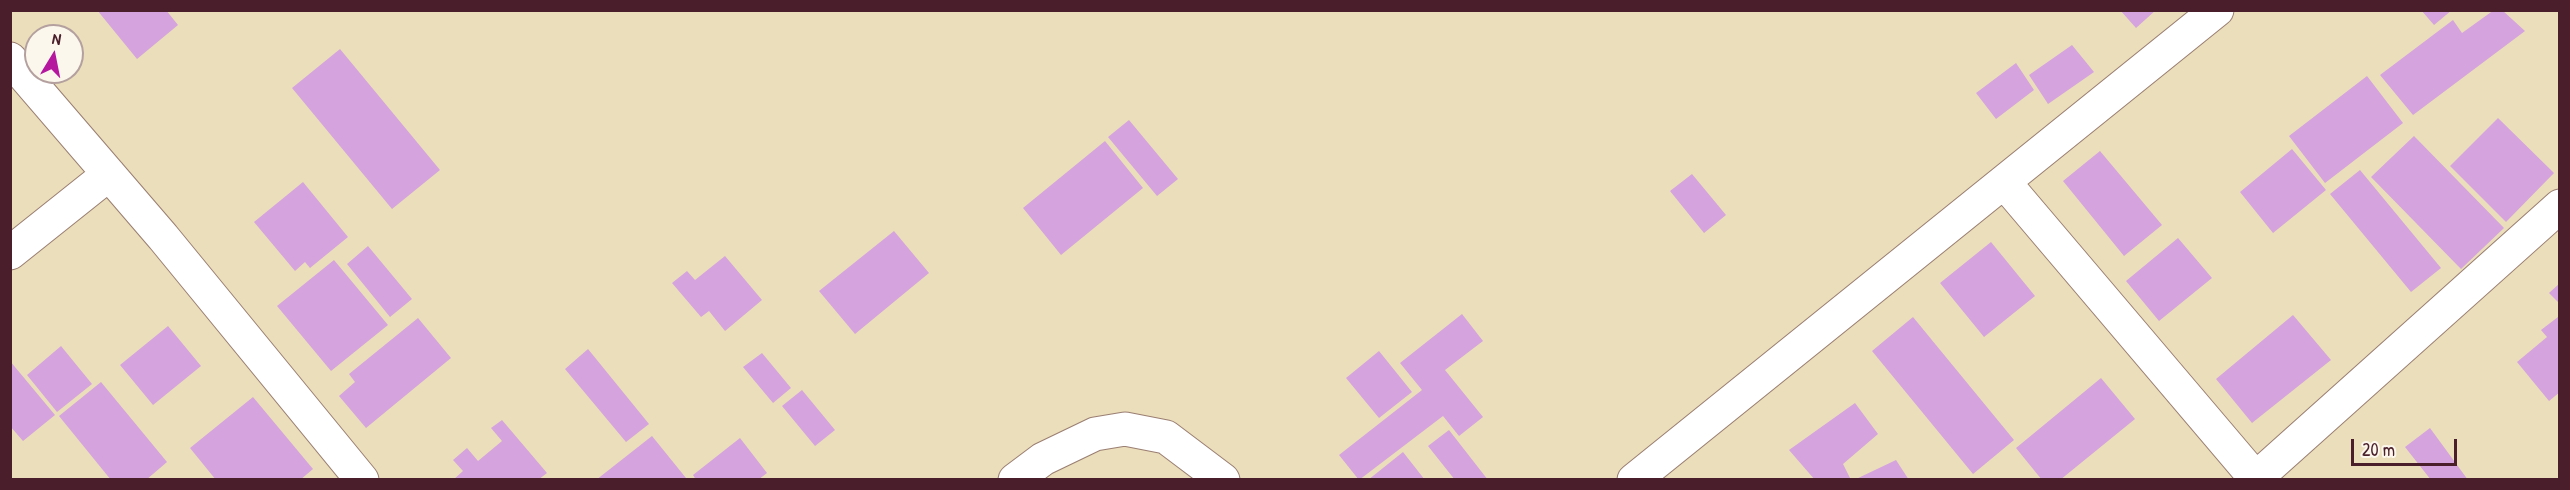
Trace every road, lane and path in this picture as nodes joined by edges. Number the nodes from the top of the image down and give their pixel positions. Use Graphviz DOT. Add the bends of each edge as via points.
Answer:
graph roads {
  1 [pos="2217,10"];
  2 [pos="10,59"];
  3 [pos="109,174"];
  4 [pos="2004,182"];
  5 [pos="2559,206"];
  6 [pos="10,253"];
  7 [pos="361,479"];
  8 [pos="2256,479"];
  9 [pos="1015,480"];
  10 [pos="1223,480"];
  11 [pos="1634,480"];
  1 -- 4 [label="street"];
  2 -- 3 [label="street"];
  3 -- 6 [label="street"];
  3 -- 7 [label="street"];
  4 -- 8 [label="street"];
  4 -- 11 [label="street"];
  5 -- 8 [label="street"];
  9 -- 10 [label="street" via="1043,459 1095,434 1125,429 1166,437"];
}
